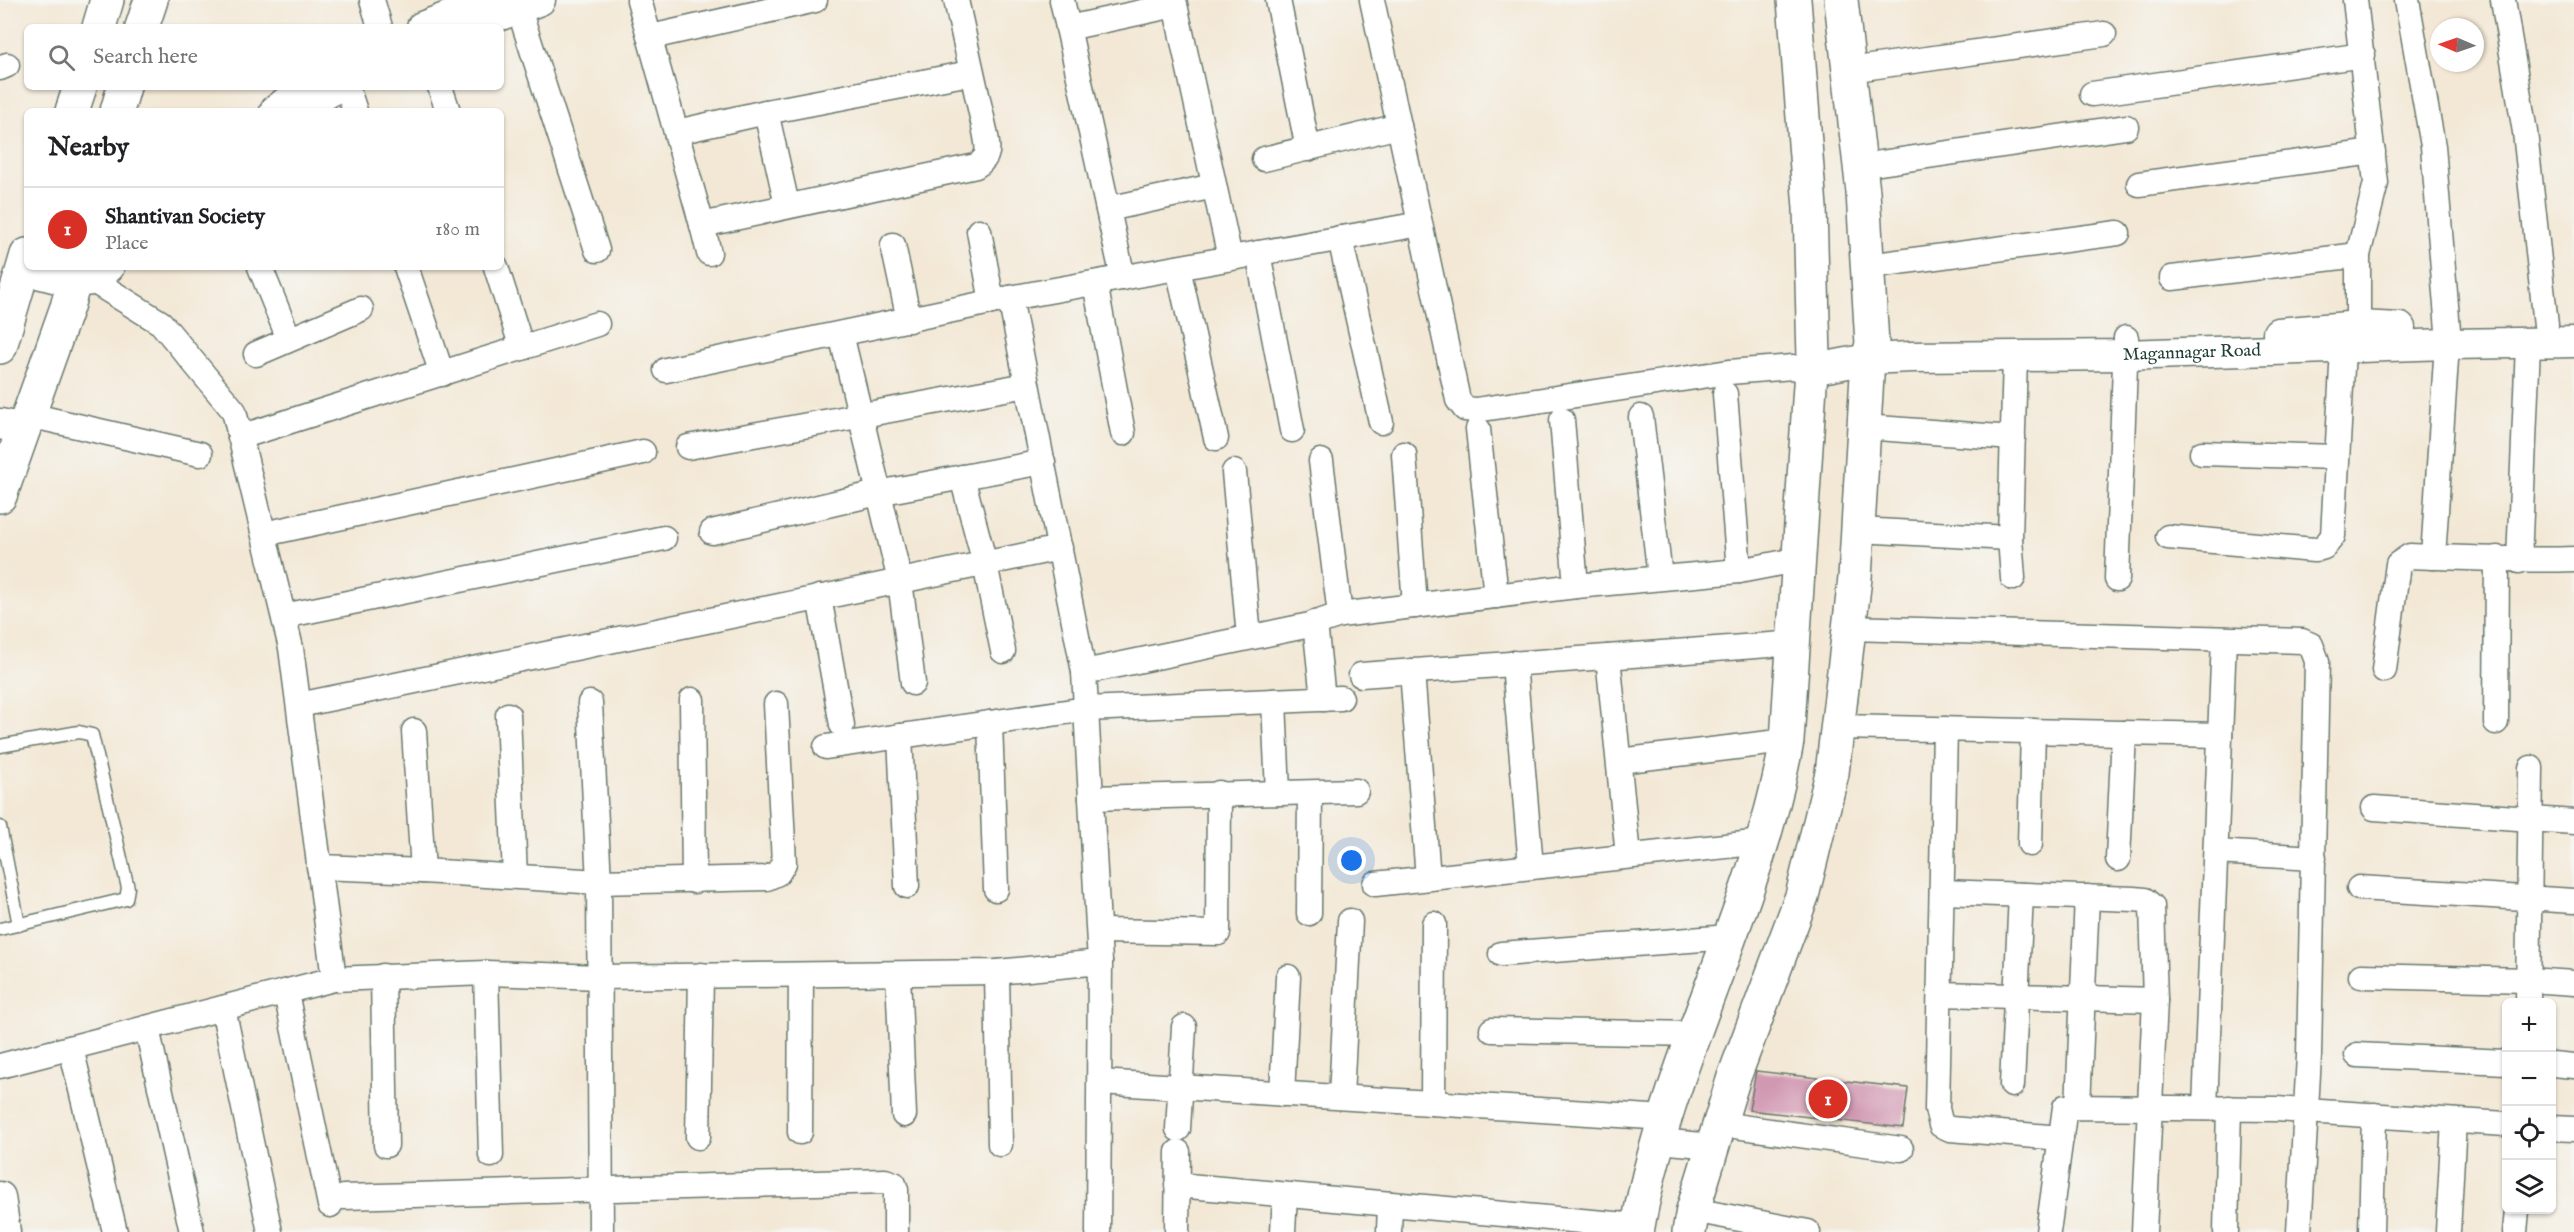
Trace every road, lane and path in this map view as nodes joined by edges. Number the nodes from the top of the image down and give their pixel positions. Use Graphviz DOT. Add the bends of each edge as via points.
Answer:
graph roads {
  1 [pos="107,0"];
  2 [pos="151,0"];
  3 [pos="372,0"];
  4 [pos="491,0"];
  5 [pos="639,0"];
  6 [pos="815,0"];
  7 [pos="956,0"];
  8 [pos="1062,0"];
  9 [pos="1278,0"];
  10 [pos="1372,0"];
  11 [pos="1794,0"];
  12 [pos="1841,0"];
  13 [pos="2355,0"];
  14 [pos="2408,0"];
  15 [pos="2503,0"];
  16 [pos="525,3"];
  17 [pos="1175,3"];
  18 [pos="100,24"];
  19 [pos="143,24"];
  20 [pos="379,24"];
  21 [pos="430,24"];
  22 [pos="476,24"];
  23 [pos="1068,28"];
  24 [pos="2104,34"];
  25 [pos="651,37"];
  26 [pos="2363,55"];
  27 [pos="1849,70"];
  28 [pos="970,74"];
  29 [pos="79,90"];
  30 [pos="123,90"];
  31 [pos="301,90"];
  32 [pos="332,90"];
  33 [pos="348,90"];
  34 [pos="441,90"];
  35 [pos="2092,93"];
  36 [pos="73,108"];
  37 [pos="118,108"];
  38 [pos="279,108"];
  39 [pos="305,108"];
  40 [pos="354,108"];
  41 [pos="447,108"];
  42 [pos="766,112"];
  43 [pos="1399,126"];
  44 [pos="2126,127"];
  45 [pos="677,132"];
  46 [pos="1308,149"];
  47 [pos="2373,152"];
  48 [pos="1264,159"];
  49 [pos="1860,166"];
  50 [pos="2139,184"];
  51 [pos="1214,186"];
  52 [pos="787,205"];
  53 [pos="1108,209"];
  54 [pos="1420,224"];
  55 [pos="702,225"];
  56 [pos="979,231"];
  57 [pos="2118,233"];
  58 [pos="1340,238"];
  59 [pos="893,245"];
  60 [pos="597,250"];
  61 [pos="1258,253"];
  62 [pos="709,254"];
  63 [pos="2358,255"];
  64 [pos="1230,258"];
  65 [pos="24,265"];
  66 [pos="1868,266"];
  67 [pos="1178,268"];
  68 [pos="67,270"];
  69 [pos="261,270"];
  70 [pos="407,270"];
  71 [pos="497,270"];
  72 [pos="88,274"];
  73 [pos="1123,278"];
  74 [pos="2172,278"];
  75 [pos="1095,283"];
  76 [pos="1001,300"];
  77 [pos="361,309"];
  78 [pos="909,320"];
  79 [pos="597,324"];
  80 [pos="2549,331"];
  81 [pos="841,334"];
  82 [pos="2447,337"];
  83 [pos="289,339"];
  84 [pos="2353,341"];
  85 [pos="2574,342"];
  86 [pos="0,347"];
  87 [pos="2124,347"];
  88 [pos="522,348"];
  89 [pos="1870,352"];
  90 [pos="256,354"];
  91 [pos="2015,357"];
  92 [pos="1806,365"];
  93 [pos="666,370"];
  94 [pos="442,374"];
  95 [pos="1027,385"];
  96 [pos="1725,394"];
  97 [pos="859,416"];
  98 [pos="1641,417"];
  99 [pos="1562,420"];
  100 [pos="18,422"];
  101 [pos="1381,422"];
  102 [pos="1864,427"];
  103 [pos="1478,429"];
  104 [pos="1292,430"];
  105 [pos="1123,433"];
  106 [pos="240,437"];
  107 [pos="1216,438"];
  108 [pos="2013,438"];
  109 [pos="688,447"];
  110 [pos="643,452"];
  111 [pos="2202,453"];
  112 [pos="200,454"];
  113 [pos="1404,454"];
  114 [pos="2336,457"];
  115 [pos="7,458"];
  116 [pos="1321,461"];
  117 [pos="1042,462"];
  118 [pos="1234,472"];
  119 [pos="962,477"];
  120 [pos="878,493"];
  121 [pos="0,496"];
  122 [pos="1858,530"];
  123 [pos="712,532"];
  124 [pos="264,534"];
  125 [pos="2168,537"];
  126 [pos="664,538"];
  127 [pos="2010,538"];
  128 [pos="1059,548"];
  129 [pos="2433,557"];
  130 [pos="1801,559"];
  131 [pos="2508,559"];
  132 [pos="2574,559"];
  133 [pos="985,564"];
  134 [pos="1739,572"];
  135 [pos="1660,577"];
  136 [pos="2013,578"];
  137 [pos="2117,579"];
  138 [pos="900,581"];
  139 [pos="1576,586"];
  140 [pos="1496,596"];
  141 [pos="819,597"];
  142 [pos="1415,606"];
  143 [pos="1340,615"];
  144 [pos="284,616"];
  145 [pos="1315,623"];
  146 [pos="1849,628"];
  147 [pos="1249,637"];
  148 [pos="2224,639"];
  149 [pos="1796,643"];
  150 [pos="1003,651"];
  151 [pos="1608,657"];
  152 [pos="1514,663"];
  153 [pos="2384,670"];
  154 [pos="1412,671"];
  155 [pos="1084,672"];
  156 [pos="1361,675"];
  157 [pos="913,683"];
  158 [pos="692,700"];
  159 [pos="1274,701"];
  160 [pos="590,703"];
  161 [pos="776,704"];
  162 [pos="299,705"];
  163 [pos="1086,709"];
  164 [pos="508,715"];
  165 [pos="2496,722"];
  166 [pos="990,723"];
  167 [pos="842,725"];
  168 [pos="1837,727"];
  169 [pos="1945,729"];
  170 [pos="414,731"];
  171 [pos="2032,731"];
  172 [pos="2124,733"];
  173 [pos="2220,735"];
  174 [pos="900,736"];
  175 [pos="1787,741"];
  176 [pos="0,746"];
  177 [pos="826,747"];
  178 [pos="1619,761"];
  179 [pos="2531,768"];
  180 [pos="1356,791"];
  181 [pos="1219,793"];
  182 [pos="1278,793"];
  183 [pos="1310,794"];
  184 [pos="1091,798"];
  185 [pos="2374,808"];
  186 [pos="2531,820"];
  187 [pos="2574,822"];
  188 [pos="0,827"];
  189 [pos="1762,842"];
  190 [pos="2030,844"];
  191 [pos="2216,852"];
  192 [pos="1628,856"];
  193 [pos="2314,858"];
  194 [pos="2118,859"];
  195 [pos="319,867"];
  196 [pos="1531,867"];
  197 [pos="423,871"];
  198 [pos="515,876"];
  199 [pos="1428,878"];
  200 [pos="694,881"];
  201 [pos="599,882"];
  202 [pos="1375,884"];
  203 [pos="907,886"];
  204 [pos="2359,888"];
  205 [pos="996,889"];
  206 [pos="1942,892"];
  207 [pos="2022,895"];
  208 [pos="2087,897"];
  209 [pos="2530,899"];
  210 [pos="2574,901"];
  211 [pos="1309,913"];
  212 [pos="1350,921"];
  213 [pos="1434,924"];
  214 [pos="19,925"];
  215 [pos="0,929"];
  216 [pos="1098,931"];
  217 [pos="1730,937"];
  218 [pos="1501,954"];
  219 [pos="1100,962"];
  220 [pos="997,972"];
  221 [pos="486,973"];
  222 [pos="898,974"];
  223 [pos="701,975"];
  224 [pos="801,975"];
  225 [pos="383,976"];
  226 [pos="2361,976"];
  227 [pos="600,977"];
  228 [pos="1288,977"];
  229 [pos="333,979"];
  230 [pos="2574,983"];
  231 [pos="2528,991"];
  232 [pos="286,993"];
  233 [pos="1940,994"];
  234 [pos="2016,995"];
  235 [pos="2084,997"];
  236 [pos="2155,1000"];
  237 [pos="224,1008"];
  238 [pos="1184,1027"];
  239 [pos="147,1028"];
  240 [pos="1492,1030"];
  241 [pos="1695,1034"];
  242 [pos="71,1047"];
  243 [pos="2357,1055"];
  244 [pos="2502,1062"];
  245 [pos="2556,1065"];
  246 [pos="0,1066"];
  247 [pos="2574,1066"];
  248 [pos="1100,1082"];
  249 [pos="2012,1085"];
  250 [pos="1180,1087"];
  251 [pos="1282,1094"];
  252 [pos="1341,1097"];
  253 [pos="1433,1103"];
  254 [pos="2078,1107"];
  255 [pos="2149,1107"];
  256 [pos="2205,1108"];
  257 [pos="2229,1108"];
  258 [pos="2304,1110"];
  259 [pos="904,1115"];
  260 [pos="2374,1115"];
  261 [pos="2454,1121"];
  262 [pos="2502,1124"];
  263 [pos="2556,1128"];
  264 [pos="2574,1129"];
  265 [pos="1663,1130"];
  266 [pos="800,1132"];
  267 [pos="1716,1135"];
  268 [pos="699,1137"];
  269 [pos="2061,1138"];
  270 [pos="1000,1144"];
  271 [pos="386,1145"];
  272 [pos="1901,1149"];
  273 [pos="491,1155"];
  274 [pos="1177,1185"];
  275 [pos="601,1190"];
  276 [pos="1285,1195"];
  277 [pos="0,1197"];
  278 [pos="1390,1204"];
  279 [pos="2517,1214"];
  280 [pos="1691,1221"];
  281 [pos="1497,1223"];
  282 [pos="1638,1229"];
  283 [pos="5,1232"];
  284 [pos="115,1232"];
  285 [pos="192,1232"];
  286 [pos="270,1232"];
  287 [pos="601,1232"];
  288 [pos="896,1232"];
  289 [pos="1098,1232"];
  290 [pos="1177,1232"];
  291 [pos="1283,1232"];
  292 [pos="1389,1232"];
  293 [pos="1808,1232"];
  294 [pos="2048,1232"];
  295 [pos="2144,1232"];
  296 [pos="2226,1232"];
  297 [pos="2299,1232"];
  298 [pos="2371,1232"];
  299 [pos="2448,1232"];
  300 [pos="2515,1232"];
  1 -- 18 [label="main road"];
  2 -- 19 [label="main road"];
  3 -- 20 [label="street"];
  4 -- 21 [label="street"];
  5 -- 25 [label="street"];
  6 -- 25 [label="street"];
  7 -- 28 [label="street"];
  8 -- 23 [label="street"];
  9 -- 46 [label="street"];
  10 -- 43 [label="street"];
  11 -- 92 [label="main road" via="1810,208"];
  12 -- 27 [label="main road"];
  13 -- 26 [label="street"];
  14 -- 82 [label="street" via="2433,146"];
  15 -- 80 [label="street" via="2525,132"];
  16 -- 22 [label="street"];
  16 -- 60 [label="street"];
  17 -- 23 [label="street"];
  17 -- 51 [label="street"];
  23 -- 53 [label="street"];
  24 -- 27 [label="street"];
  25 -- 45 [label="street"];
  26 -- 35 [label="street"];
  26 -- 47 [label="street"];
  27 -- 49 [label="main road"];
  28 -- 42 [label="street"];
  28 -- 52 [label="street" via="985,131 985,160 976,166"];
  29 -- 36 [label="main road"];
  30 -- 37 [label="main road"];
  31 -- 38 [label="street"];
  32 -- 39 [label="street"];
  33 -- 40 [label="street"];
  34 -- 41 [label="street"];
  42 -- 45 [label="street"];
  42 -- 52 [label="street"];
  43 -- 46 [label="street"];
  43 -- 54 [label="street"];
  44 -- 49 [label="street"];
  45 -- 55 [label="street"];
  46 -- 48 [label="street"];
  47 -- 50 [label="street"];
  47 -- 63 [label="street" via="2376,183"];
  49 -- 66 [label="main road"];
  51 -- 53 [label="street"];
  51 -- 64 [label="street"];
  52 -- 55 [label="street"];
  53 -- 73 [label="street"];
  54 -- 58 [label="street"];
  54 -- 92 [label="street" via="1458,400 1465,409"];
  55 -- 62 [label="street"];
  56 -- 76 [label="street"];
  57 -- 66 [label="street"];
  58 -- 61 [label="street"];
  58 -- 101 [label="street"];
  59 -- 78 [label="street"];
  61 -- 64 [label="street"];
  61 -- 104 [label="street"];
  63 -- 74 [label="street"];
  63 -- 84 [label="street"];
  64 -- 67 [label="street"];
  65 -- 86 [label="main road"];
  66 -- 89 [label="main road"];
  67 -- 73 [label="street"];
  67 -- 107 [label="street"];
  68 -- 72 [label="street"];
  69 -- 83 [label="street"];
  70 -- 94 [label="street"];
  71 -- 88 [label="street"];
  72 -- 100 [label="main road" via="67,307"];
  72 -- 106 [label="street" via="161,323 234,411"];
  73 -- 75 [label="street"];
  75 -- 76 [label="street"];
  75 -- 105 [label="street"];
  76 -- 78 [label="street"];
  76 -- 95 [label="street"];
  77 -- 83 [label="street"];
  78 -- 81 [label="street"];
  79 -- 88 [label="street"];
  80 -- 82 [label="street, Magannagar Road"];
  80 -- 85 [label="street, Magannagar Road"];
  80 -- 131 [label="street"];
  81 -- 93 [label="street"];
  81 -- 97 [label="street"];
  82 -- 84 [label="street, Magannagar Road"];
  82 -- 129 [label="street"];
  83 -- 90 [label="street"];
  84 -- 87 [label="street, Magannagar Road" via="2234,337"];
  84 -- 114 [label="street"];
  87 -- 89 [label="street, Magannagar Road"];
  87 -- 91 [label="street, Magannagar Road"];
  87 -- 137 [label="street"];
  88 -- 94 [label="street"];
  89 -- 91 [label="street, Magannagar Road"];
  89 -- 92 [label="street"];
  89 -- 102 [label="main road"];
  91 -- 108 [label="street"];
  92 -- 130 [label="main road"];
  94 -- 106 [label="street"];
  95 -- 97 [label="street"];
  95 -- 117 [label="street"];
  96 -- 134 [label="street"];
  97 -- 109 [label="street"];
  97 -- 120 [label="street"];
  98 -- 135 [label="street"];
  99 -- 139 [label="street"];
  100 -- 112 [label="street"];
  100 -- 115 [label="main road"];
  102 -- 108 [label="street"];
  102 -- 122 [label="main road"];
  103 -- 140 [label="street"];
  106 -- 124 [label="street"];
  108 -- 127 [label="street"];
  110 -- 124 [label="street"];
  111 -- 114 [label="street"];
  113 -- 142 [label="street"];
  114 -- 125 [label="street" via="2333,536 2324,547 2314,550"];
  115 -- 121 [label="main road"];
  116 -- 143 [label="street"];
  117 -- 119 [label="street"];
  117 -- 128 [label="street"];
  118 -- 147 [label="street"];
  119 -- 120 [label="street"];
  119 -- 133 [label="street"];
  120 -- 123 [label="street"];
  120 -- 138 [label="street"];
  122 -- 127 [label="street"];
  122 -- 146 [label="main road"];
  124 -- 144 [label="street"];
  126 -- 144 [label="street"];
  127 -- 136 [label="street"];
  128 -- 133 [label="street"];
  128 -- 155 [label="street"];
  129 -- 131 [label="street"];
  129 -- 153 [label="street" via="2410,556 2398,564"];
  130 -- 134 [label="street"];
  130 -- 149 [label="main road"];
  131 -- 132 [label="street"];
  131 -- 165 [label="street"];
  133 -- 138 [label="street"];
  133 -- 150 [label="street"];
  134 -- 135 [label="street"];
  135 -- 139 [label="street"];
  138 -- 141 [label="street"];
  138 -- 157 [label="street"];
  139 -- 140 [label="street"];
  140 -- 142 [label="street"];
  141 -- 162 [label="street"];
  141 -- 167 [label="street"];
  142 -- 143 [label="street"];
  143 -- 145 [label="street"];
  144 -- 162 [label="street"];
  145 -- 147 [label="street"];
  145 -- 159 [label="street" via="1332,699"];
  146 -- 148 [label="street"];
  146 -- 168 [label="main road"];
  147 -- 155 [label="street"];
  148 -- 173 [label="street"];
  148 -- 193 [label="street" via="2302,641 2311,645 2314,652"];
  149 -- 151 [label="street"];
  149 -- 175 [label="main road"];
  151 -- 152 [label="street"];
  151 -- 178 [label="street"];
  152 -- 154 [label="street"];
  152 -- 196 [label="street"];
  154 -- 156 [label="street"];
  154 -- 199 [label="street"];
  155 -- 163 [label="street"];
  158 -- 200 [label="street"];
  159 -- 163 [label="street"];
  159 -- 182 [label="street"];
  160 -- 201 [label="street"];
  161 -- 200 [label="street" via="784,863 778,873 767,878"];
  162 -- 195 [label="street"];
  163 -- 166 [label="street"];
  163 -- 184 [label="street"];
  164 -- 198 [label="street"];
  166 -- 174 [label="street"];
  166 -- 205 [label="street"];
  168 -- 169 [label="street"];
  168 -- 267 [label="main road" via="1832,773 1802,896"];
  169 -- 171 [label="street"];
  169 -- 206 [label="street"];
  170 -- 197 [label="street"];
  171 -- 172 [label="street"];
  171 -- 190 [label="street"];
  172 -- 173 [label="street"];
  172 -- 194 [label="street"];
  173 -- 191 [label="street"];
  174 -- 177 [label="street"];
  174 -- 203 [label="street"];
  175 -- 178 [label="street"];
  175 -- 189 [label="main road"];
  176 -- 214 [label="lane" via="79,732 92,735 128,888 126,899"];
  178 -- 192 [label="street"];
  179 -- 186 [label="street"];
  180 -- 183 [label="street"];
  181 -- 182 [label="street"];
  181 -- 184 [label="street"];
  181 -- 216 [label="street" via="1218,933"];
  182 -- 183 [label="street"];
  183 -- 211 [label="street"];
  184 -- 216 [label="street"];
  185 -- 186 [label="street"];
  186 -- 187 [label="street"];
  186 -- 209 [label="street"];
  188 -- 214 [label="lane"];
  189 -- 192 [label="street"];
  189 -- 217 [label="main road"];
  191 -- 193 [label="street"];
  191 -- 256 [label="street"];
  192 -- 196 [label="street"];
  193 -- 258 [label="street"];
  195 -- 197 [label="street"];
  195 -- 229 [label="street"];
  196 -- 199 [label="street"];
  197 -- 198 [label="street"];
  198 -- 201 [label="street"];
  199 -- 202 [label="street"];
  200 -- 201 [label="street"];
  201 -- 227 [label="street"];
  204 -- 209 [label="street"];
  206 -- 207 [label="street"];
  206 -- 233 [label="street"];
  207 -- 208 [label="street"];
  207 -- 234 [label="street"];
  208 -- 235 [label="street"];
  208 -- 236 [label="street" via="2145,900 2152,906"];
  209 -- 210 [label="street"];
  209 -- 231 [label="street"];
  212 -- 252 [label="street"];
  213 -- 253 [label="street"];
  214 -- 215 [label="lane"];
  216 -- 219 [label="street"];
  217 -- 218 [label="street"];
  217 -- 241 [label="main road"];
  219 -- 220 [label="street"];
  219 -- 248 [label="street"];
  220 -- 222 [label="street"];
  220 -- 270 [label="street"];
  221 -- 225 [label="street"];
  221 -- 227 [label="street"];
  221 -- 273 [label="street"];
  222 -- 224 [label="street"];
  222 -- 259 [label="street"];
  223 -- 224 [label="street"];
  223 -- 227 [label="street"];
  223 -- 268 [label="street"];
  224 -- 266 [label="street"];
  225 -- 229 [label="street"];
  225 -- 271 [label="street"];
  226 -- 231 [label="street"];
  227 -- 275 [label="street"];
  228 -- 251 [label="street"];
  229 -- 232 [label="street"];
  230 -- 231 [label="street"];
  232 -- 237 [label="street"];
  232 -- 275 [label="street" via="337,1201"];
  233 -- 234 [label="street"];
  233 -- 269 [label="street" via="1937,1109 1941,1125 1950,1129"];
  234 -- 235 [label="street"];
  234 -- 249 [label="street"];
  235 -- 236 [label="street"];
  235 -- 254 [label="street"];
  236 -- 255 [label="street"];
  237 -- 239 [label="street"];
  237 -- 286 [label="street"];
  238 -- 250 [label="street"];
  239 -- 242 [label="street"];
  239 -- 285 [label="street"];
  240 -- 241 [label="street"];
  241 -- 265 [label="main road"];
  242 -- 246 [label="street"];
  242 -- 284 [label="street"];
  243 -- 244 [label="street"];
  245 -- 247 [label="street"];
  248 -- 250 [label="street"];
  248 -- 289 [label="street"];
  250 -- 251 [label="street"];
  250 -- 274 [label="street"];
  251 -- 252 [label="street"];
  252 -- 253 [label="street"];
  253 -- 265 [label="street"];
  254 -- 255 [label="street"];
  254 -- 269 [label="street" via="2066,1107"];
  255 -- 256 [label="street"];
  255 -- 295 [label="street"];
  256 -- 257 [label="street"];
  257 -- 258 [label="street"];
  257 -- 296 [label="street"];
  258 -- 260 [label="street"];
  258 -- 297 [label="street"];
  260 -- 261 [label="street"];
  260 -- 298 [label="street"];
  261 -- 262 [label="street"];
  261 -- 299 [label="street"];
  263 -- 264 [label="street"];
  265 -- 267 [label="street"];
  265 -- 282 [label="main road"];
  267 -- 272 [label="street"];
  267 -- 280 [label="main road"];
  269 -- 294 [label="street"];
  274 -- 276 [label="street"];
  274 -- 290 [label="street"];
  275 -- 287 [label="street"];
  275 -- 288 [label="street" via="885,1181 894,1184 896,1190"];
  276 -- 278 [label="street"];
  276 -- 291 [label="street"];
  277 -- 283 [label="street"];
  278 -- 281 [label="street"];
  278 -- 292 [label="street"];
  279 -- 300 [label="street"];
  280 -- 293 [label="street"];
  281 -- 282 [label="street"];
}
